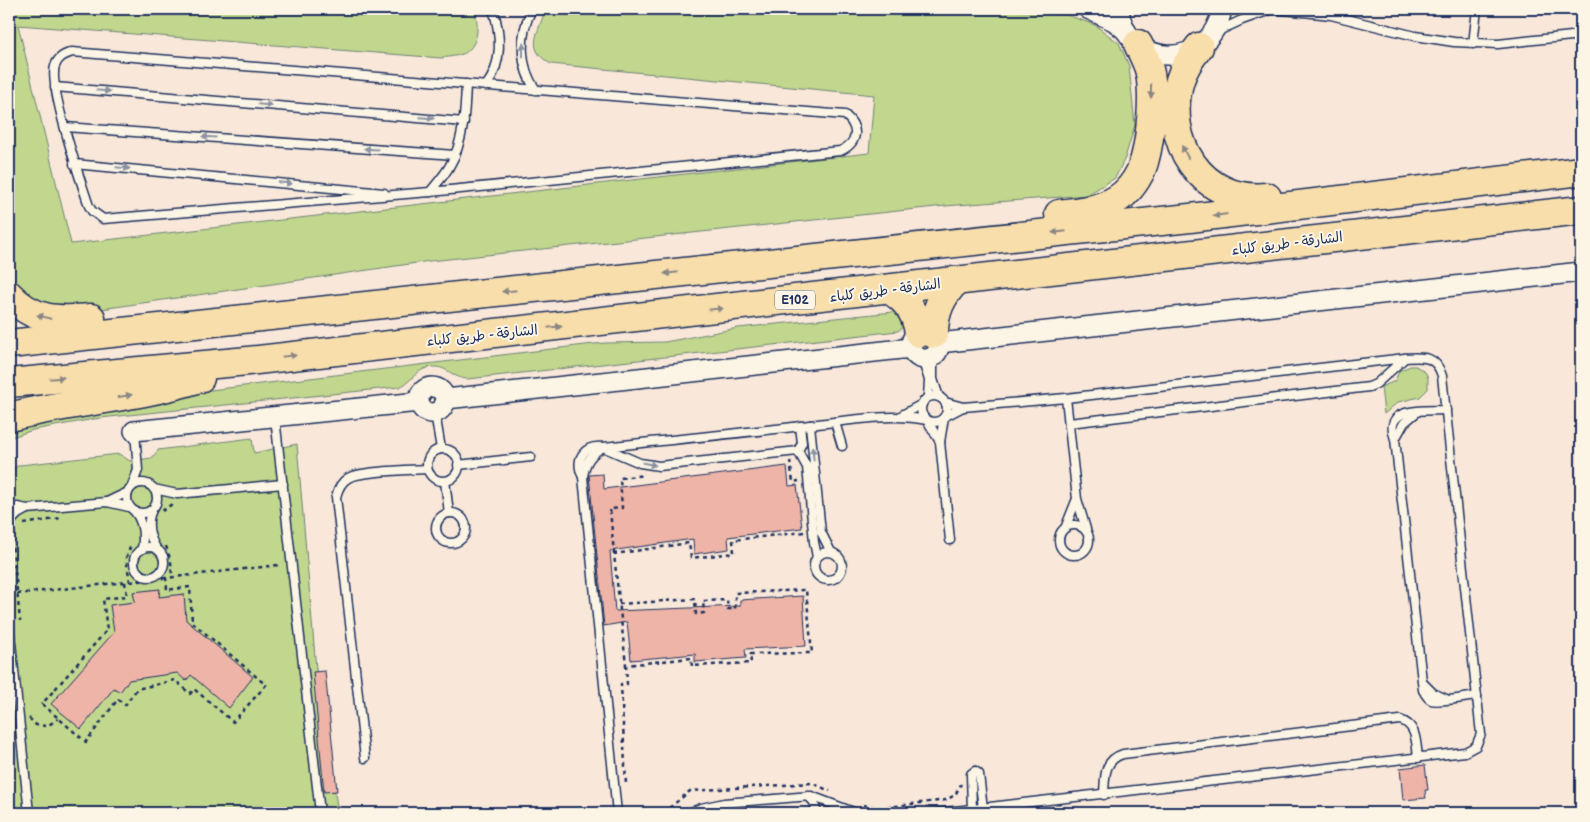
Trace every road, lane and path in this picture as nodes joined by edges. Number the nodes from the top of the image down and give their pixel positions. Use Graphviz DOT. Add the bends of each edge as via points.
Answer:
graph roads {
  1 [pos="493,9"];
  2 [pos="532,9"];
  3 [pos="1088,9"];
  4 [pos="1120,9"];
  5 [pos="1222,9"];
  6 [pos="1274,9"];
  7 [pos="1477,9"];
  8 [pos="1581,35"];
  9 [pos="1132,38"];
  10 [pos="1206,40"];
  11 [pos="1473,44"];
  12 [pos="466,84"];
  13 [pos="486,86"];
  14 [pos="54,87"];
  15 [pos="536,90"];
  16 [pos="464,122"];
  17 [pos="65,127"];
  18 [pos="455,155"];
  19 [pos="74,164"];
  20 [pos="1581,164"];
  21 [pos="1581,171"];
  22 [pos="430,192"];
  23 [pos="404,194"];
  24 [pos="1573,214"];
  25 [pos="716,268"];
  26 [pos="1581,272"];
  27 [pos="956,281"];
  28 [pos="888,290"];
  29 [pos="9,295"];
  30 [pos="441,298"];
  31 [pos="9,344"];
  32 [pos="926,346"];
  33 [pos="1405,358"];
  34 [pos="248,361"];
  35 [pos="931,379"];
  36 [pos="9,382"];
  37 [pos="928,398"];
  38 [pos="1066,398"];
  39 [pos="942,399"];
  40 [pos="922,404"];
  41 [pos="440,406"];
  42 [pos="963,407"];
  43 [pos="1446,410"];
  44 [pos="901,416"];
  45 [pos="9,417"];
  46 [pos="275,417"];
  47 [pos="944,417"];
  48 [pos="927,420"];
  49 [pos="835,422"];
  50 [pos="1069,423"];
  51 [pos="810,425"];
  52 [pos="800,426"];
  53 [pos="134,431"];
  54 [pos="940,442"];
  55 [pos="842,446"];
  56 [pos="603,447"];
  57 [pos="441,449"];
  58 [pos="798,451"];
  59 [pos="532,457"];
  60 [pos="790,457"];
  61 [pos="458,465"];
  62 [pos="427,469"];
  63 [pos="138,470"];
  64 [pos="648,474"];
  65 [pos="445,481"];
  66 [pos="800,481"];
  67 [pos="283,484"];
  68 [pos="152,488"];
  69 [pos="129,490"];
  70 [pos="177,494"];
  71 [pos="1077,499"];
  72 [pos="107,502"];
  73 [pos="172,503"];
  74 [pos="9,509"];
  75 [pos="27,509"];
  76 [pos="132,509"];
  77 [pos="154,510"];
  78 [pos="449,514"];
  79 [pos="69,516"];
  80 [pos="9,523"];
  81 [pos="1066,526"];
  82 [pos="1086,529"];
  83 [pos="806,532"];
  84 [pos="950,540"];
  85 [pos="132,543"];
  86 [pos="165,544"];
  87 [pos="156,548"];
  88 [pos="142,549"];
  89 [pos="830,552"];
  90 [pos="614,554"];
  91 [pos="817,557"];
  92 [pos="279,565"];
  93 [pos="172,577"];
  94 [pos="166,578"];
  95 [pos="126,582"];
  96 [pos="130,582"];
  97 [pos="17,594"];
  98 [pos="619,604"];
  99 [pos="9,623"];
  100 [pos="20,623"];
  101 [pos="626,665"];
  102 [pos="1477,696"];
  103 [pos="28,709"];
  104 [pos="58,719"];
  105 [pos="365,758"];
  106 [pos="1418,758"];
  107 [pos="626,788"];
  108 [pos="1104,795"];
  109 [pos="808,796"];
  110 [pos="983,809"];
  111 [pos="972,810"];
  112 [pos="698,811"];
  113 [pos="29,813"];
  114 [pos="320,813"];
  115 [pos="617,813"];
  116 [pos="689,813"];
  117 [pos="818,813"];
  118 [pos="856,813"];
  119 [pos="937,813"];
  1 -- 13 [label="lane" via="500,48 495,72"];
  15 -- 2 [label="lane, one-way" via="524,68 523,49"];
  3 -- 9 [label="street" via="1114,21"];
  4 -- 9 [label="street" via="1120,16"];
  5 -- 10 [label="street" via="1220,20"];
  6 -- 10 [label="lane" via="1242,20"];
  6 -- 11 [label="lane" via="1317,13 1425,38"];
  7 -- 11 [label="lane"];
  8 -- 11 [label="lane"];
  9 -- 10 [label="street" via="1152,52 1168,55 1184,53"];
  9 -- 25 [label="highway, one-way" via="1149,70 1151,84 1147,148 1136,180 1110,204 1092,210 768,246 747,252"];
  20 -- 10 [label="highway, one-way" via="1255,198 1231,194 1214,187 1200,175 1182,147 1178,132 1176,98 1180,79 1188,62"];
  12 -- 13 [label="lane"];
  12 -- 14 [label="lane" via="72,52 64,54 56,64"];
  12 -- 16 [label="lane"];
  13 -- 15 [label="lane"];
  14 -- 16 [label="lane, one-way"];
  14 -- 17 [label="lane"];
  15 -- 22 [label="lane" via="846,115 856,130 849,147 840,151"];
  16 -- 18 [label="lane"];
  18 -- 17 [label="lane, one-way"];
  17 -- 19 [label="lane"];
  18 -- 22 [label="lane"];
  19 -- 23 [label="lane, one-way"];
  19 -- 23 [label="lane" via="92,212 103,219"];
  21 -- 25 [label="highway, one-way" via="1190,218"];
  22 -- 23 [label="lane"];
  24 -- 27 [label="highway, الشارقة - طريق كلباء / E102"];
  25 -- 30 [label="highway, one-way"];
  26 -- 32 [label="street"];
  27 -- 28 [label="highway, الشارقة - طريق كلباء / E102"];
  27 -- 32 [label="highway" via="936,310"];
  28 -- 32 [label="highway" via="904,299 910,307"];
  34 -- 28 [label="highway, الشارقة - طريق كلباء / E102, one-way"];
  30 -- 29 [label="highway, one-way" via="399,293 335,295 65,320 48,319 32,313"];
  30 -- 31 [label="highway"];
  32 -- 35 [label="lane"];
  32 -- 41 [label="street"];
  33 -- 38 [label="lane"];
  33 -- 43 [label="lane" via="1428,358 1440,368"];
  33 -- 50 [label="lane" via="1369,387"];
  36 -- 34 [label="highway, الشارقة - طريق كلباء / E102, one-way"];
  45 -- 34 [label="highway, one-way" via="163,388"];
  35 -- 37 [label="lane"];
  35 -- 39 [label="lane"];
  37 -- 39 [label="lane"];
  37 -- 40 [label="lane"];
  38 -- 42 [label="lane"];
  38 -- 50 [label="lane"];
  39 -- 42 [label="lane"];
  39 -- 47 [label="lane" via="947,410"];
  40 -- 44 [label="lane"];
  40 -- 48 [label="lane" via="922,413"];
  41 -- 46 [label="street" via="443,392 431,386 421,393 419,402"];
  41 -- 57 [label="lane"];
  42 -- 47 [label="lane"];
  43 -- 102 [label="lane"];
  43 -- 102 [label="lane" via="1417,412 1404,423 1395,439 1423,683 1446,699"];
  44 -- 48 [label="lane"];
  44 -- 49 [label="lane"];
  46 -- 53 [label="street"];
  46 -- 67 [label="lane"];
  47 -- 48 [label="lane" via="936,422"];
  47 -- 54 [label="lane"];
  48 -- 54 [label="lane"];
  49 -- 51 [label="lane"];
  49 -- 55 [label="lane"];
  50 -- 71 [label="lane"];
  51 -- 52 [label="lane"];
  89 -- 51 [label="lane, one-way" via="821,532"];
  52 -- 56 [label="lane"];
  52 -- 58 [label="lane" via="802,443"];
  53 -- 63 [label="lane"];
  54 -- 84 [label="lane"];
  56 -- 58 [label="lane, one-way" via="659,466"];
  56 -- 115 [label="lane" via="589,459 583,477"];
  57 -- 61 [label="lane" via="451,452"];
  57 -- 62 [label="lane" via="431,454"];
  58 -- 91 [label="lane" via="807,467"];
  59 -- 61 [label="lane"];
  60 -- 66 [label="path" via="793,482"];
  61 -- 65 [label="lane" via="455,475"];
  62 -- 65 [label="lane" via="434,478"];
  62 -- 105 [label="lane" via="355,475 344,481 337,491"];
  63 -- 68 [label="lane"];
  63 -- 69 [label="lane"];
  64 -- 90 [label="path" via="620,478 622,508 610,509"];
  65 -- 78 [label="lane"];
  67 -- 70 [label="lane"];
  67 -- 114 [label="lane"];
  68 -- 69 [label="lane" via="140,483"];
  68 -- 70 [label="lane"];
  68 -- 77 [label="lane" via="157,500"];
  69 -- 72 [label="lane"];
  69 -- 76 [label="lane" via="127,502"];
  70 -- 77 [label="lane"];
  71 -- 81 [label="lane"];
  71 -- 82 [label="lane"];
  72 -- 75 [label="lane"];
  72 -- 76 [label="lane"];
  73 -- 77 [label="path"];
  74 -- 75 [label="lane"];
  75 -- 80 [label="lane"];
  76 -- 77 [label="lane" via="144,513"];
  76 -- 88 [label="lane" via="140,521"];
  77 -- 87 [label="lane" via="148,521 150,537"];
  79 -- 97 [label="path" via="16,528 12,540"];
  81 -- 82 [label="lane" via="1079,524"];
  81 -- 82 [label="lane" via="1059,542 1064,552 1070,554 1081,554 1089,545"];
  83 -- 90 [label="path" via="733,540 734,553 691,558 689,544"];
  85 -- 96 [label="path" via="126,558"];
  86 -- 93 [label="path"];
  87 -- 88 [label="lane"];
  87 -- 88 [label="lane" via="164,562 160,572 150,577 135,569 134,558"];
  89 -- 91 [label="lane"];
  89 -- 91 [label="lane" via="839,558 842,567 833,579 823,579 816,572"];
  90 -- 98 [label="path"];
  92 -- 93 [label="path"];
  93 -- 94 [label="path"];
  94 -- 96 [label="path"];
  94 -- 104 [label="path" via="167,590 190,587 192,622 266,685 233,722 194,688 190,694 175,680 136,689 125,705 118,699 86,742"];
  95 -- 96 [label="path"];
  95 -- 97 [label="path"];
  95 -- 104 [label="path" via="127,596 103,599 107,630 42,704"];
  97 -- 100 [label="path"];
  98 -- 101 [label="path"];
  98 -- 101 [label="path" via="695,599 696,614 704,613 703,601 727,600 728,609 736,609 735,593 806,590 812,653 750,654 751,663 692,666 691,658"];
  99 -- 113 [label="lane"];
  101 -- 107 [label="path" via="627,684 621,684"];
  102 -- 106 [label="lane" via="1481,734 1476,746 1465,752"];
  103 -- 104 [label="path" via="29,718 36,725 47,726"];
  106 -- 108 [label="lane"];
  106 -- 108 [label="lane" via="1413,729 1400,720 1122,754 1108,764"];
  108 -- 110 [label="lane"];
  109 -- 112 [label="lane" via="724,803"];
  109 -- 117 [label="lane"];
  109 -- 118 [label="lane"];
  110 -- 111 [label="lane"];
  110 -- 111 [label="lane" via="976,771 972,774"];
  111 -- 119 [label="lane"];
  112 -- 116 [label="lane"];
}
